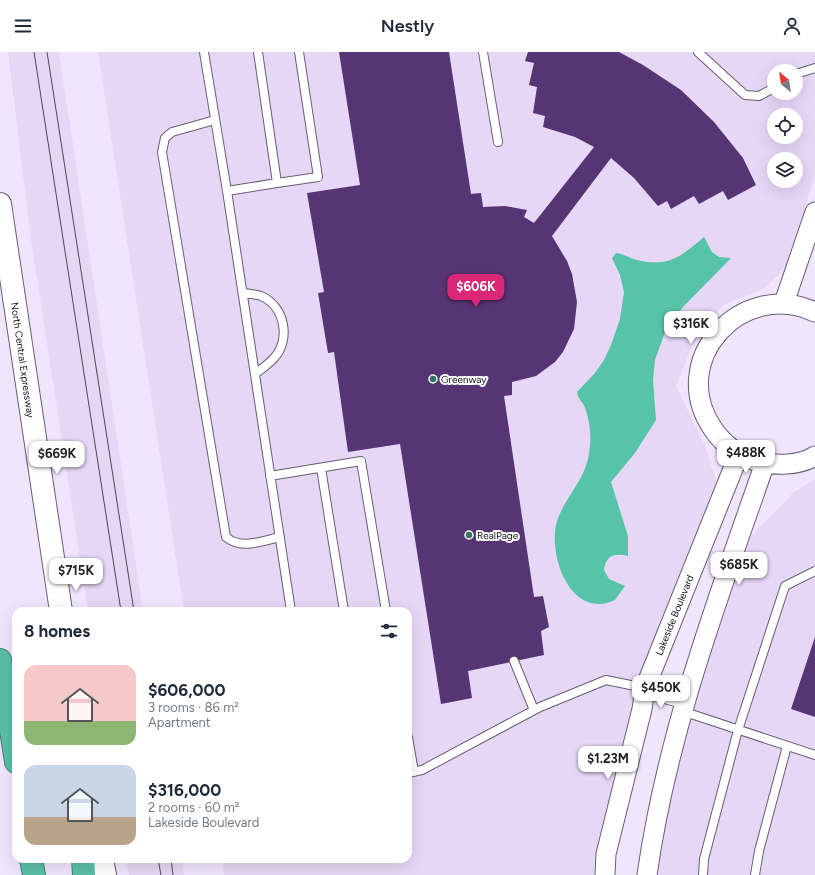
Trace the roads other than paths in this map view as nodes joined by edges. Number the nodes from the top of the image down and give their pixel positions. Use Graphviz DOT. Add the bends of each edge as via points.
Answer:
graph roads {
  1 [pos="204,52"];
  2 [pos="258,52"];
  3 [pos="299,52"];
  4 [pos="483,52"];
  5 [pos="698,52"];
  6 [pos="815,68"];
  7 [pos="803,72"];
  8 [pos="767,92"];
  9 [pos="216,120"];
  10 [pos="498,142"];
  11 [pos="277,183"];
  12 [pos="227,191"];
  13 [pos="0,204"];
  14 [pos="815,212"];
  15 [pos="0,292"];
  16 [pos="243,293"];
  17 [pos="784,303"];
  18 [pos="815,312"];
  19 [pos="255,374"];
  20 [pos="24,376"];
  21 [pos="739,454"];
  22 [pos="815,456"];
  23 [pos="765,463"];
  24 [pos="321,468"];
  25 [pos="270,476"];
  26 [pos="280,537"];
  27 [pos="815,571"];
  28 [pos="61,607"];
  29 [pos="290,607"];
  30 [pos="343,607"];
  31 [pos="385,607"];
  32 [pos="0,660"];
  33 [pos="514,661"];
  34 [pos="645,688"];
  35 [pos="684,705"];
  36 [pos="534,710"];
  37 [pos="738,730"];
  38 [pos="12,736"];
  39 [pos="788,746"];
  40 [pos="815,755"];
  41 [pos="412,772"];
  42 [pos="32,863"];
  43 [pos="83,863"];
  44 [pos="103,863"];
  45 [pos="34,875"];
  46 [pos="84,875"];
  47 [pos="105,875"];
  48 [pos="601,875"];
  49 [pos="647,875"];
  50 [pos="703,875"];
  51 [pos="755,875"];
  1 -- 9 [label="lane"];
  2 -- 11 [label="lane"];
  3 -- 11 [label="lane" via="318,176"];
  4 -- 10 [label="lane"];
  5 -- 8 [label="lane" via="745,96 758,96"];
  6 -- 7 [label="lane"];
  9 -- 12 [label="lane"];
  9 -- 26 [label="lane" via="172,132 165,138 162,152 226,537 231,542 241,545"];
  11 -- 12 [label="lane"];
  12 -- 16 [label="lane"];
  13 -- 20 [label="main road, North Central Expressway"];
  14 -- 17 [label="street"];
  15 -- 20 [label="main road"];
  16 -- 19 [label="lane"];
  16 -- 19 [label="lane" via="261,296 272,303 281,316 284,331 282,346 274,359"];
  17 -- 18 [label="street" via="803,306"];
  17 -- 21 [label="street" via="760,306 738,315 719,330 706,350 699,373 699,397 706,419 720,439"];
  19 -- 25 [label="lane"];
  20 -- 28 [label="main road, North Central Expressway"];
  21 -- 23 [label="street"];
  21 -- 34 [label="street, Lakeside Boulevard"];
  22 -- 23 [label="street" via="789,464"];
  23 -- 35 [label="street"];
  24 -- 25 [label="lane"];
  24 -- 30 [label="lane"];
  24 -- 31 [label="lane" via="361,461"];
  25 -- 26 [label="lane"];
  26 -- 29 [label="lane"];
  27 -- 37 [label="lane" via="785,586"];
  32 -- 38 [label="highway"];
  33 -- 36 [label="lane"];
  34 -- 35 [label="street"];
  34 -- 36 [label="lane" via="606,680"];
  34 -- 48 [label="street, Lakeside Boulevard"];
  35 -- 37 [label="lane"];
  35 -- 49 [label="street"];
  36 -- 41 [label="lane" via="422,770"];
  37 -- 39 [label="lane"];
  37 -- 50 [label="lane" via="704,859"];
  39 -- 40 [label="lane"];
  39 -- 51 [label="lane" via="759,851"];
  42 -- 45 [label="highway"];
  43 -- 46 [label="highway"];
  44 -- 47 [label="main road"];
}
